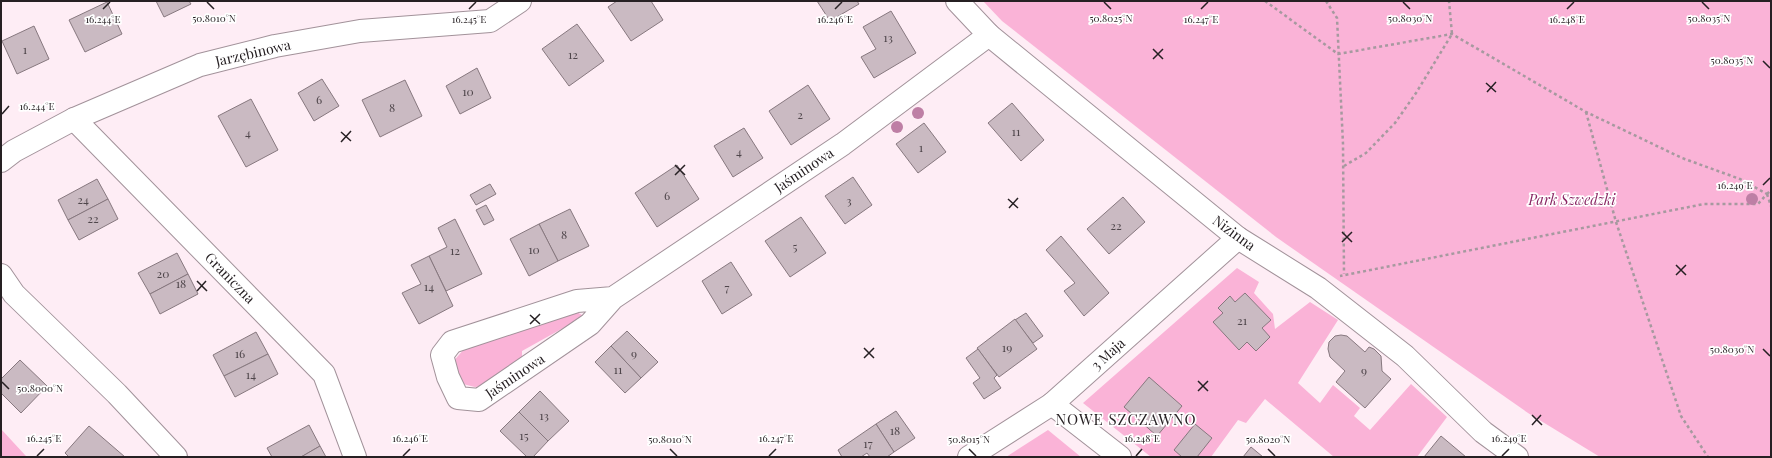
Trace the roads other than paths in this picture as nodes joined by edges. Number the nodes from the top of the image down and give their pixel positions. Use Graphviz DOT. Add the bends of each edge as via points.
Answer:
graph roads {
  1 [pos="520,1"];
  2 [pos="958,1"];
  3 [pos="989,35"];
  4 [pos="74,119"];
  5 [pos="1,161"];
  6 [pos="1238,238"];
  7 [pos="1,275"];
  8 [pos="613,298"];
  9 [pos="1052,404"];
  10 [pos="176,457"];
  11 [pos="355,457"];
  12 [pos="969,457"];
  13 [pos="1120,457"];
  14 [pos="1517,457"];
  1 -- 4 [label="street, Jarzębinowa" via="490,21 360,30 275,46 200,65"];
  2 -- 3 [label="street, Nizinna"];
  3 -- 6 [label="street, Nizinna"];
  3 -- 8 [label="street, Jaśminowa" via="843,144"];
  4 -- 5 [label="street, Jarzębinowa" via="14,151"];
  4 -- 11 [label="street, Graniczna" via="324,374"];
  6 -- 9 [label="street, 3 Maja"];
  6 -- 14 [label="street, Nizinna" via="1318,288 1405,356 1483,432"];
  7 -- 10 [label="street" via="14,294 117,394"];
  8 -- 8 [label="street, Jaśminowa" via="590,324 479,400 458,398 448,377 442,355 452,342 576,301"];
  9 -- 12 [label="street, 3 Maja"];
  9 -- 13 [label="street"];
}
